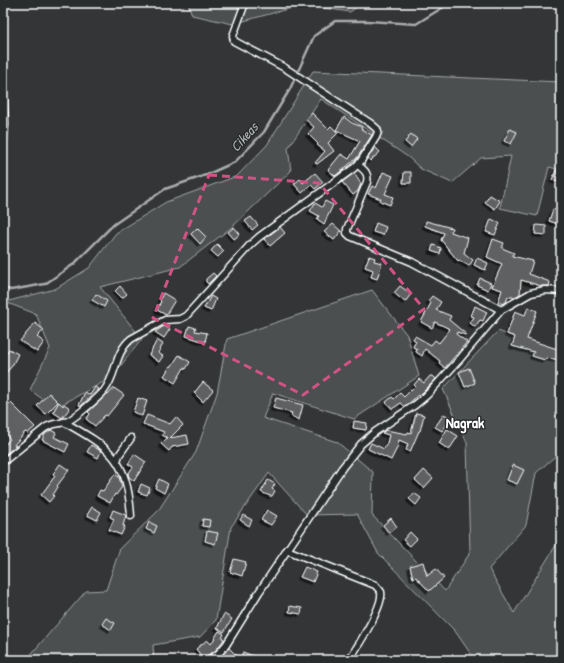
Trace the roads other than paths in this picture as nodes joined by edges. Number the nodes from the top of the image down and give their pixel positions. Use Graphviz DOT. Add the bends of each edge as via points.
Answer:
graph roads {
  1 [pos="245,3"];
  2 [pos="3,81"];
  3 [pos="3,146"];
  4 [pos="358,165"];
  5 [pos="561,291"];
  6 [pos="501,310"];
  7 [pos="64,422"];
  8 [pos="131,438"];
  9 [pos="117,461"];
  10 [pos="3,462"];
  11 [pos="131,516"];
  12 [pos="288,550"];
  13 [pos="209,660"];
  14 [pos="349,660"];
  1 -- 4 [label="street" via="233,38 238,44 285,68 375,127 378,132 376,137"];
  2 -- 3 [label="street"];
  4 -- 6 [label="street" via="366,172 368,182 347,233 412,262"];
  4 -- 7 [label="street" via="259,237 186,316 165,320 126,343 104,390 82,411"];
  5 -- 6 [label="street" via="531,292"];
  6 -- 12 [label="street" via="427,395 361,444 342,468"];
  7 -- 9 [label="street" via="108,450"];
  7 -- 10 [label="street" via="44,428"];
  8 -- 9 [label="street"];
  9 -- 11 [label="street" via="126,480"];
  12 -- 13 [label="street" via="226,645"];
  12 -- 14 [label="street" via="375,585 380,591 381,601 376,613"];
}
